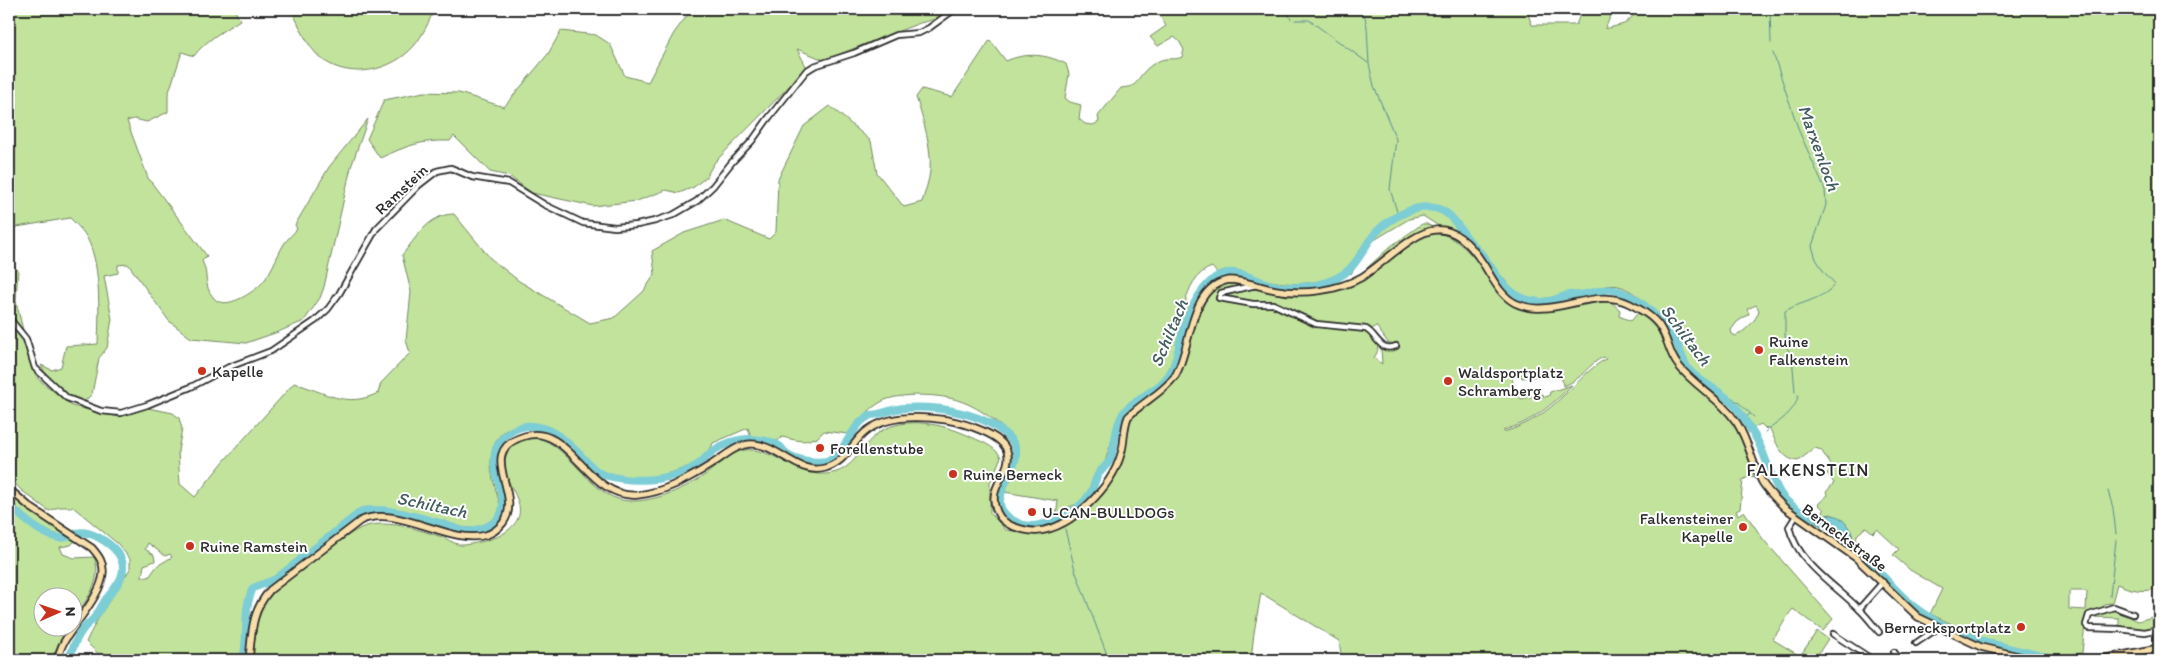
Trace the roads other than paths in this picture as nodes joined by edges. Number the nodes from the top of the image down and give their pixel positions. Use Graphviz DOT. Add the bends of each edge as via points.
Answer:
graph roads {
  1 [pos="955,9"];
  2 [pos="1256,285"];
  3 [pos="9,318"];
  4 [pos="1396,346"];
  5 [pos="9,489"];
  6 [pos="1796,516"];
  7 [pos="1883,582"];
  8 [pos="1859,609"];
  9 [pos="2133,614"];
  10 [pos="1938,628"];
  11 [pos="2159,629"];
  12 [pos="1879,632"];
  13 [pos="1834,634"];
  14 [pos="1916,643"];
  15 [pos="2157,650"];
  16 [pos="1894,652"];
  17 [pos="2112,658"];
  18 [pos="57,660"];
  19 [pos="249,660"];
  20 [pos="1873,660"];
  21 [pos="1900,660"];
  22 [pos="2035,660"];
  23 [pos="2099,660"];
  1 -- 3 [label="street, Ramstein" via="919,33 896,35 806,71 713,186 697,201 655,221 615,227 583,224 509,183 472,177 451,168 437,171 376,229 339,294 315,321 271,351 147,405 121,413 101,411 67,398 35,368 26,339"];
  2 -- 4 [label="street" via="1221,293 1219,298 1273,304 1316,324 1366,329 1381,345"];
  2 -- 6 [label="main road, Berneckstraße" via="1312,292 1348,283 1377,267 1418,235 1436,229 1446,230 1462,239 1474,250 1504,295 1521,306 1546,308 1595,299 1629,304 1660,326 1677,364 1724,406 1747,442 1762,482 1775,499"];
  2 -- 19 [label="main road, Berneckstraße" via="1222,281 1207,294 1191,323 1174,376 1128,417 1122,452 1113,471 1080,513 1064,524 1038,531 1025,530 1003,521 996,511 994,498 1008,461 1004,445 992,435 948,420 899,419 876,424 859,438 844,458 823,469 794,463 768,447 746,445 676,484 638,495 615,492 600,484 555,441 524,436 508,444 500,457 510,506 506,519 492,533 474,538 385,516 360,521 270,590 259,603 254,615"];
  5 -- 18 [label="main road" via="30,507 92,548 100,558 103,574 98,588 62,644"];
  6 -- 7 [label="main road, Berneckstraße" via="1856,558"];
  6 -- 8 [label="street" via="1789,527 1795,544 1820,575"];
  7 -- 8 [label="street"];
  7 -- 10 [label="main road, Berneckstraße" via="1911,611"];
  8 -- 12 [label="street"];
  9 -- 11 [label="street" via="2112,607 2089,615 2086,625 2089,628 2145,632"];
  10 -- 14 [label="street"];
  10 -- 22 [label="main road, Berneckstraße" via="1981,647"];
  13 -- 20 [label="street"];
  15 -- 17 [label="main road"];
  16 -- 21 [label="street"];
  17 -- 23 [label="main road"];
}
